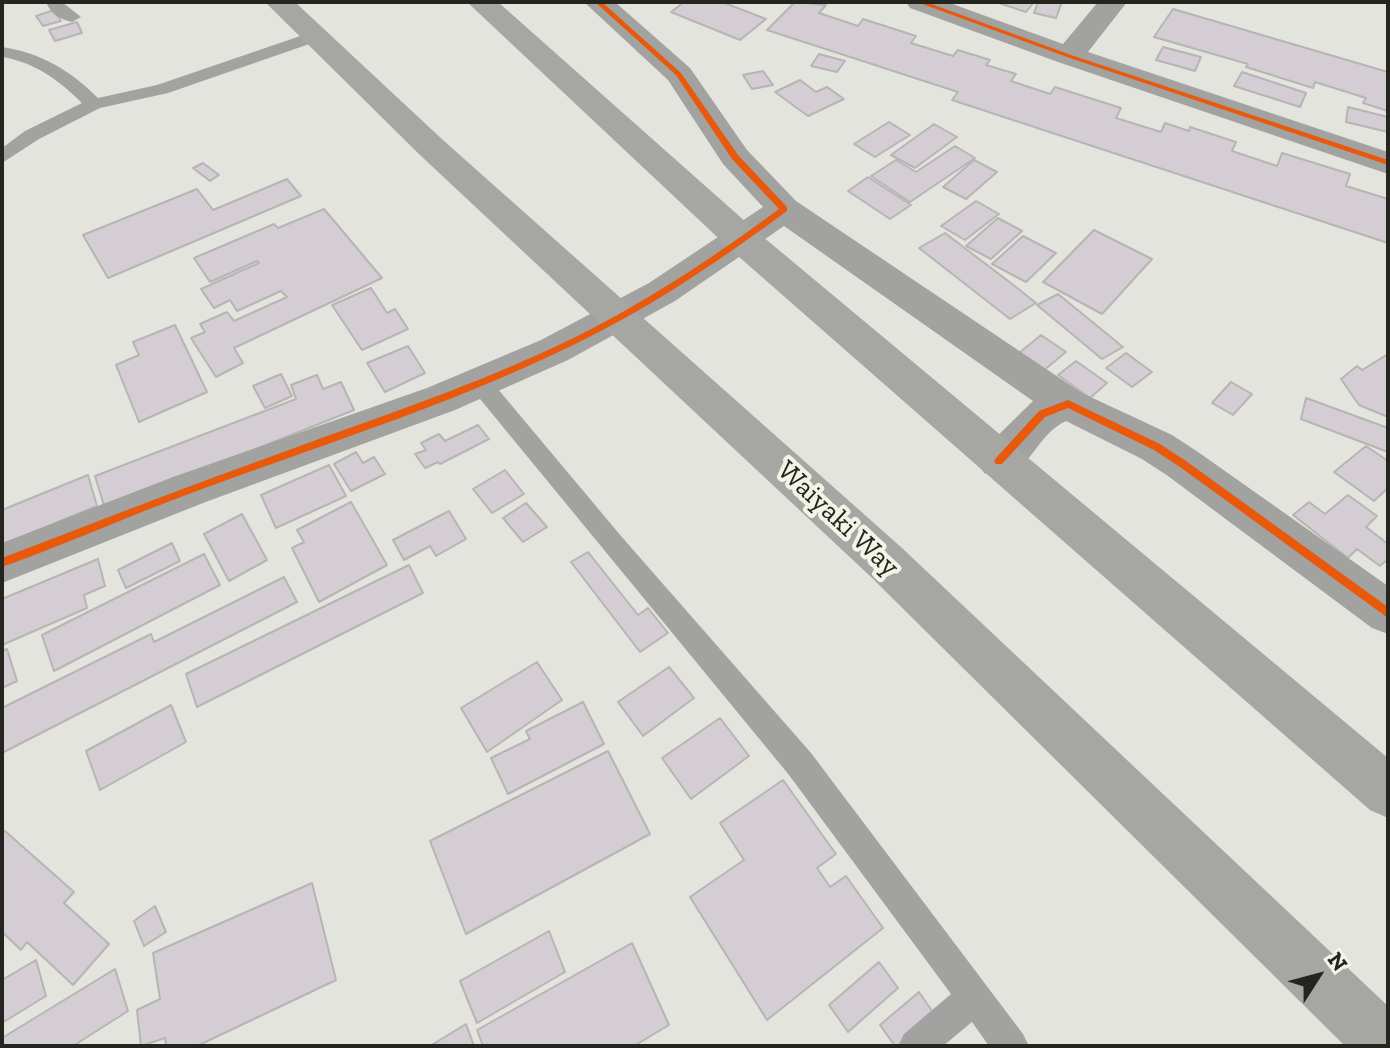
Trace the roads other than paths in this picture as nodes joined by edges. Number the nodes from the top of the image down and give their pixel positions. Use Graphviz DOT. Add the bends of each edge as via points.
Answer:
graph roads {
  1 [pos="54,2"];
  2 [pos="279,2"];
  3 [pos="481,2"];
  4 [pos="598,2"];
  5 [pos="920,2"];
  6 [pos="1113,2"];
  7 [pos="72,17"];
  8 [pos="312,37"];
  9 [pos="2,52"];
  10 [pos="1069,56"];
  11 [pos="94,104"];
  12 [pos="2,157"];
  13 [pos="1388,163"];
  14 [pos="784,209"];
  15 [pos="743,240"];
  16 [pos="618,319"];
  17 [pos="479,382"];
  18 [pos="1068,404"];
  19 [pos="999,461"];
  20 [pos="2,563"];
  21 [pos="1388,613"];
  22 [pos="1388,792"];
  23 [pos="975,997"];
  24 [pos="916,1046"];
  25 [pos="1011,1046"];
  26 [pos="1387,1046"];
  1 -- 7 [label="lane"];
  2 -- 8 [label="highway, Waiyaki Way"];
  3 -- 15 [label="highway"];
  4 -- 14 [label="street" via="679,74 735,157"];
  5 -- 10 [label="street"];
  6 -- 10 [label="street"];
  8 -- 11 [label="lane" via="162,89"];
  8 -- 16 [label="highway, Waiyaki Way"];
  9 -- 11 [label="lane" via="52,67"];
  10 -- 13 [label="street"];
  11 -- 12 [label="lane" via="32,135"];
  14 -- 15 [label="street"];
  14 -- 18 [label="street"];
  15 -- 16 [label="street"];
  15 -- 19 [label="highway"];
  16 -- 17 [label="street"];
  16 -- 26 [label="highway, Waiyaki Way" via="886,562"];
  17 -- 20 [label="street"];
  17 -- 23 [label="lane" via="800,764"];
  18 -- 19 [label="street" via="1042,414"];
  18 -- 21 [label="street" via="1157,447"];
  19 -- 22 [label="highway"];
  23 -- 24 [label="lane"];
  23 -- 25 [label="lane"];
}
